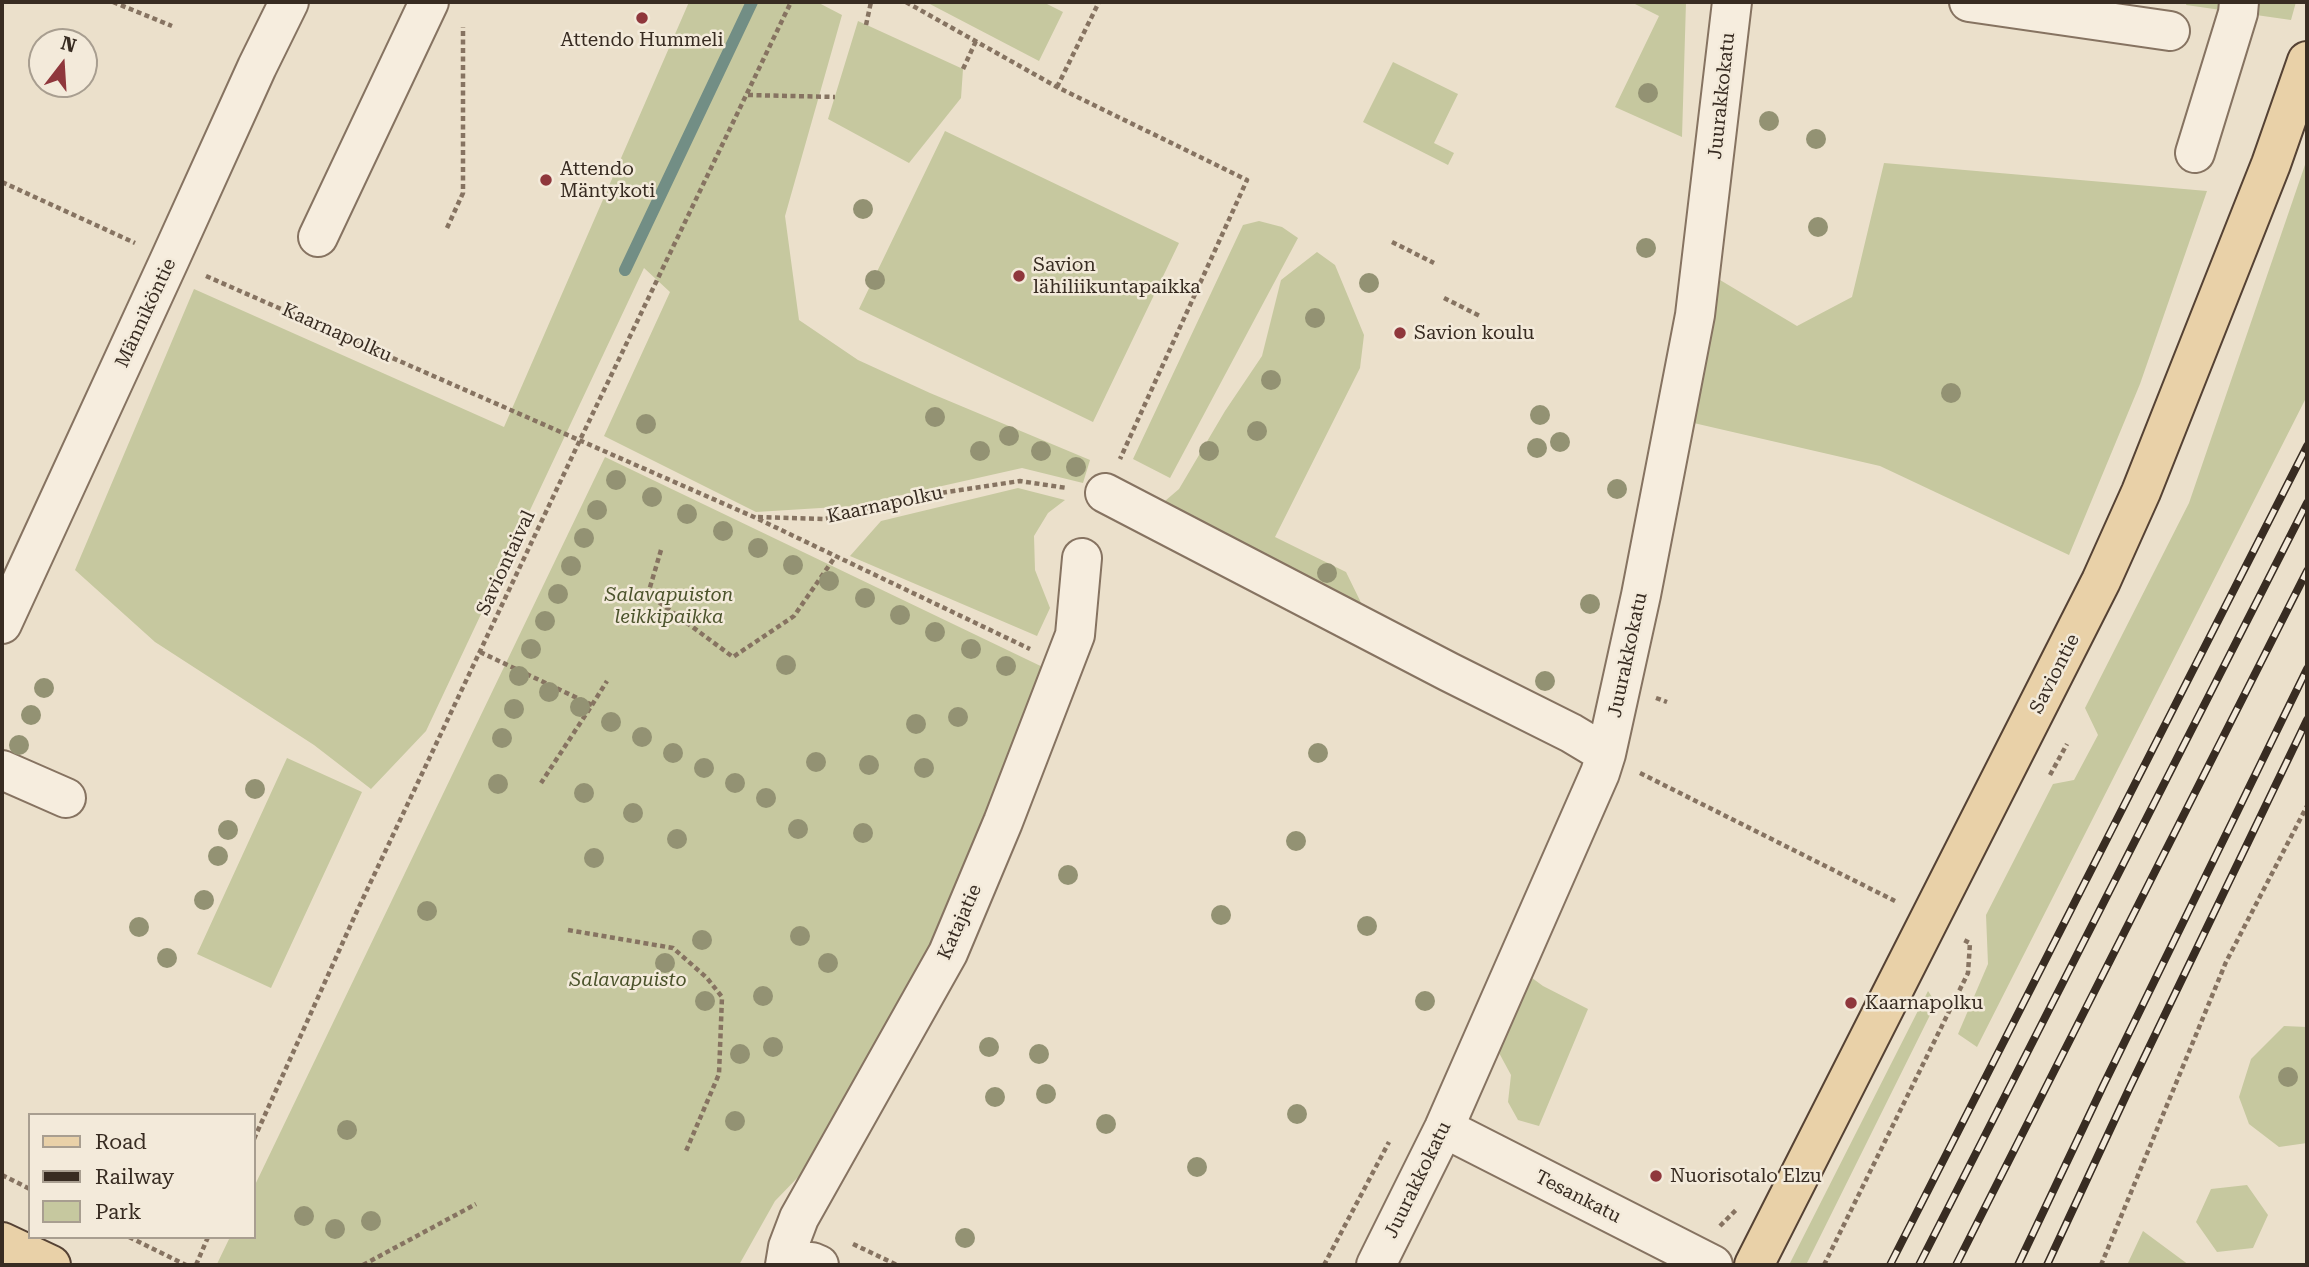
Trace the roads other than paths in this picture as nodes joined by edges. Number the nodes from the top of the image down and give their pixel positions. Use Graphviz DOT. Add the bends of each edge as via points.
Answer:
graph roads {
  1 [pos="289,2"];
  2 [pos="429,2"];
  3 [pos="1732,2"];
  4 [pos="1969,2"];
  5 [pos="2239,2"];
  6 [pos="2170,31"];
  7 [pos="2307,61"];
  8 [pos="2195,153"];
  9 [pos="318,237"];
  10 [pos="1105,493"];
  11 [pos="1082,558"];
  12 [pos="2,624"];
  13 [pos="1622,763"];
  14 [pos="2,770"];
  15 [pos="66,798"];
  16 [pos="1444,1128"];
  17 [pos="2,1241"];
  18 [pos="1706,1262"];
  19 [pos="51,1265"];
  20 [pos="797,1265"];
  21 [pos="1376,1265"];
  22 [pos="1754,1265"];
  1 -- 12 [label="street, Männiköntie"];
  2 -- 9 [label="street"];
  3 -- 13 [label="street, Juurakkokatu" via="1695,315 1639,608"];
  4 -- 6 [label="street"];
  5 -- 8 [label="street"];
  7 -- 22 [label="main road, Saviontie" via="2271,164 2101,581"];
  10 -- 13 [label="street"];
  11 -- 20 [label="street, Katajatie" via="1075,635 1008,811 948,953 799,1218 788,1247"];
  13 -- 16 [label="street, Juurakkokatu" via="1595,786"];
  14 -- 15 [label="street"];
  16 -- 18 [label="street, Tesankatu"];
  16 -- 21 [label="street, Juurakkokatu"];
  17 -- 19 [label="main road"];
}
